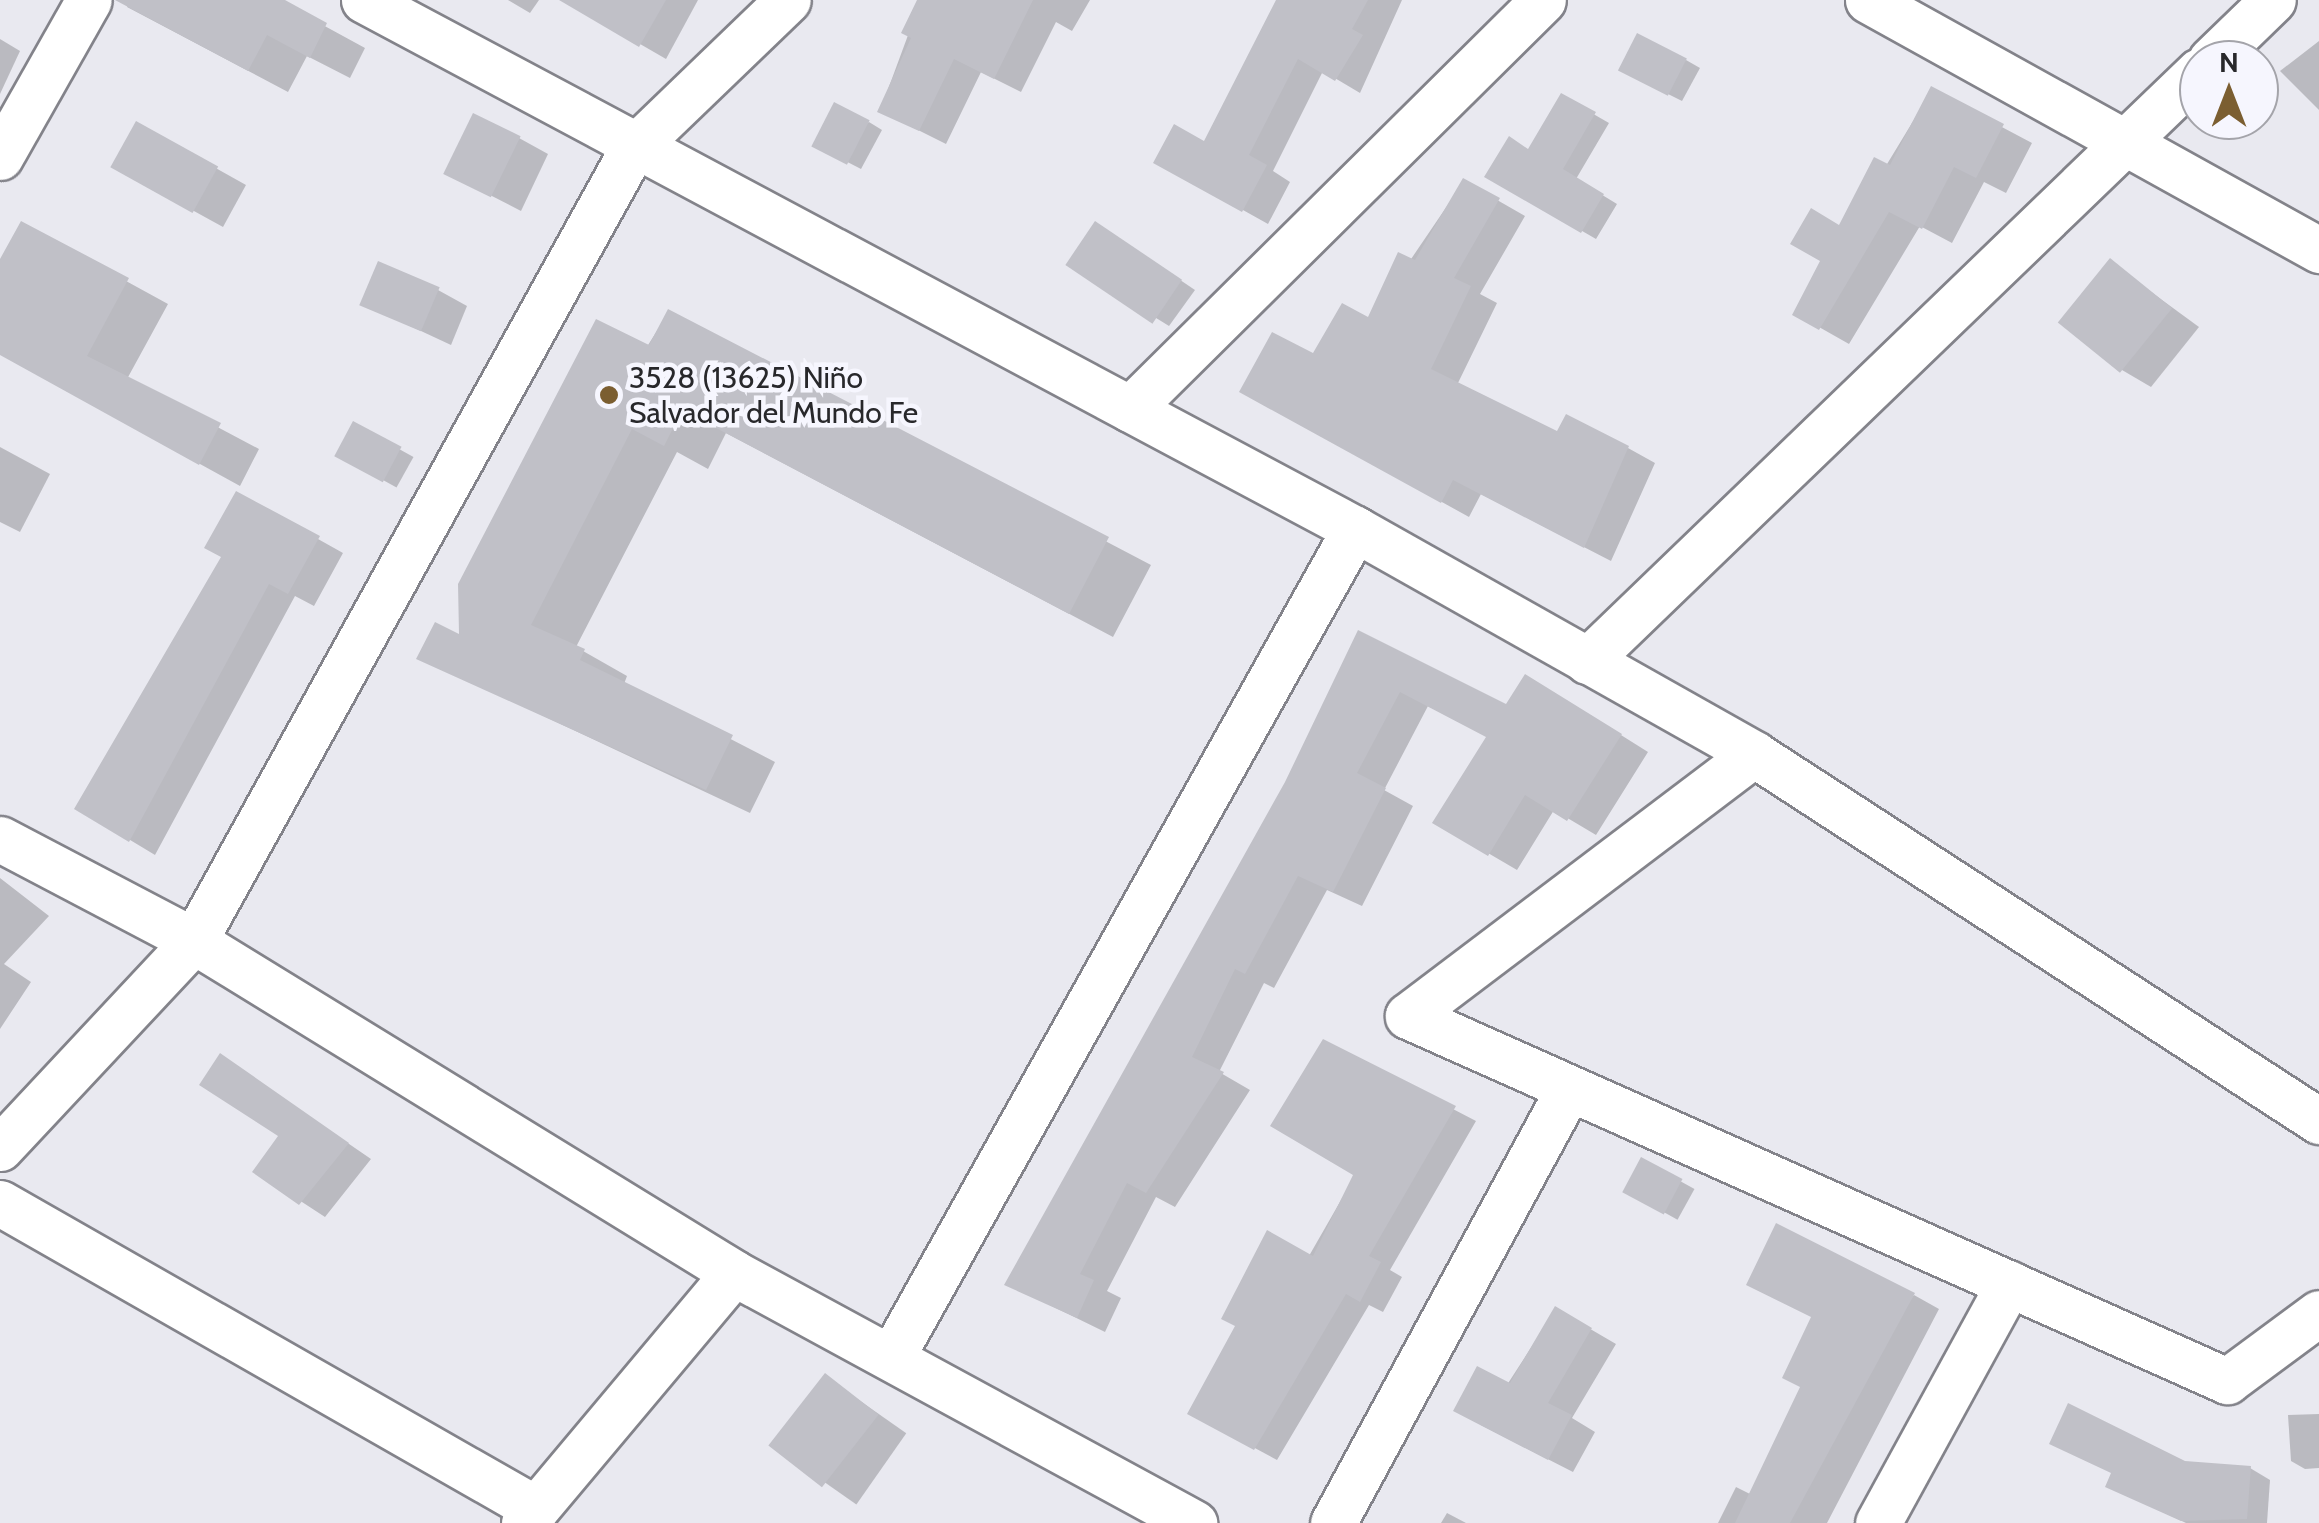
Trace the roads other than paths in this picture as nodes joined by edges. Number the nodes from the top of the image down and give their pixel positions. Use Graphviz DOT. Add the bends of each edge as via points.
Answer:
graph roads {
  1 [pos="89,0"];
  2 [pos="364,0"];
  3 [pos="788,0"];
  4 [pos="1544,0"];
  5 [pos="1868,0"];
  6 [pos="2273,0"];
  7 [pos="2232,40"];
  8 [pos="2179,91"];
  9 [pos="2126,142"];
  10 [pos="632,150"];
  11 [pos="0,157"];
  12 [pos="2319,250"];
  13 [pos="1130,408"];
  14 [pos="1355,529"];
  15 [pos="1587,661"];
  16 [pos="1754,754"];
  17 [pos="0,840"];
  18 [pos="194,941"];
  19 [pos="1569,1088"];
  20 [pos="2319,1121"];
  21 [pos="0,1148"];
  22 [pos="0,1203"];
  23 [pos="734,1273"];
  24 [pos="2008,1284"];
  25 [pos="2319,1313"];
  26 [pos="892,1356"];
  27 [pos="530,1516"];
  28 [pos="1194,1523"];
  29 [pos="1333,1523"];
  30 [pos="1878,1523"];
  1 -- 11 [label="street"];
  2 -- 10 [label="street"];
  3 -- 10 [label="street"];
  4 -- 13 [label="street"];
  5 -- 9 [label="street"];
  6 -- 7 [label="street"];
  8 -- 9 [label="street"];
  9 -- 12 [label="street"];
  9 -- 15 [label="street"];
  10 -- 13 [label="street"];
  10 -- 18 [label="street"];
  13 -- 14 [label="street"];
  14 -- 15 [label="street"];
  14 -- 26 [label="street"];
  15 -- 16 [label="street"];
  16 -- 19 [label="street" via="1408,1016"];
  16 -- 20 [label="street"];
  17 -- 18 [label="street"];
  18 -- 21 [label="street"];
  18 -- 23 [label="street"];
  19 -- 24 [label="street"];
  19 -- 29 [label="street"];
  22 -- 27 [label="street"];
  23 -- 26 [label="street"];
  23 -- 27 [label="street"];
  24 -- 25 [label="street" via="2228,1381"];
  24 -- 30 [label="street"];
  26 -- 28 [label="street"];
}
